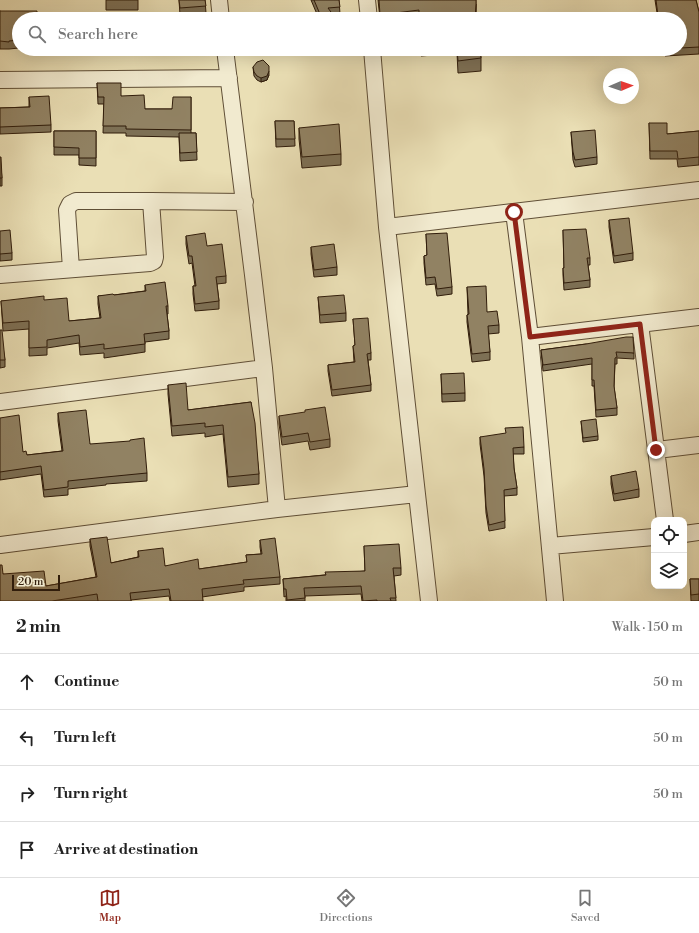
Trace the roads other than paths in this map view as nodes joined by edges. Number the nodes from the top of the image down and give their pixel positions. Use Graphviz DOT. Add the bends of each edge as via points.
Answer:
graph roads {
  1 [pos="219,0"];
  2 [pos="367,0"];
  3 [pos="220,12"];
  4 [pos="368,12"];
  5 [pos="226,56"];
  6 [pos="373,56"];
  7 [pos="229,78"];
  8 [pos="0,80"];
  9 [pos="699,190"];
  10 [pos="151,201"];
  11 [pos="245,202"];
  12 [pos="514,212"];
  13 [pos="387,227"];
  14 [pos="70,269"];
  15 [pos="0,275"];
  16 [pos="699,317"];
  17 [pos="640,324"];
  18 [pos="530,337"];
  19 [pos="264,368"];
  20 [pos="0,402"];
  21 [pos="699,445"];
  22 [pos="656,450"];
  23 [pos="417,494"];
  24 [pos="277,509"];
  25 [pos="665,517"];
  26 [pos="699,532"];
  27 [pos="687,534"];
  28 [pos="651,537"];
  29 [pos="0,545"];
  30 [pos="550,546"];
  31 [pos="429,601"];
  32 [pos="555,601"];
  1 -- 3 [label="street"];
  2 -- 4 [label="street"];
  5 -- 7 [label="street"];
  6 -- 13 [label="street"];
  7 -- 8 [label="street"];
  7 -- 11 [label="street"];
  9 -- 12 [label="street"];
  10 -- 11 [label="street"];
  10 -- 14 [label="street" via="154,261"];
  10 -- 14 [label="street" via="76,201 70,204 67,210"];
  11 -- 19 [label="street"];
  12 -- 13 [label="street"];
  12 -- 18 [label="street"];
  13 -- 23 [label="street"];
  14 -- 15 [label="street"];
  16 -- 17 [label="street"];
  17 -- 18 [label="street"];
  17 -- 22 [label="street"];
  18 -- 30 [label="street"];
  19 -- 20 [label="street"];
  19 -- 24 [label="street"];
  21 -- 22 [label="street"];
  22 -- 25 [label="street"];
  23 -- 24 [label="street"];
  23 -- 31 [label="street"];
  24 -- 29 [label="street"];
  26 -- 27 [label="street"];
  28 -- 30 [label="street"];
  30 -- 32 [label="street"];
}
